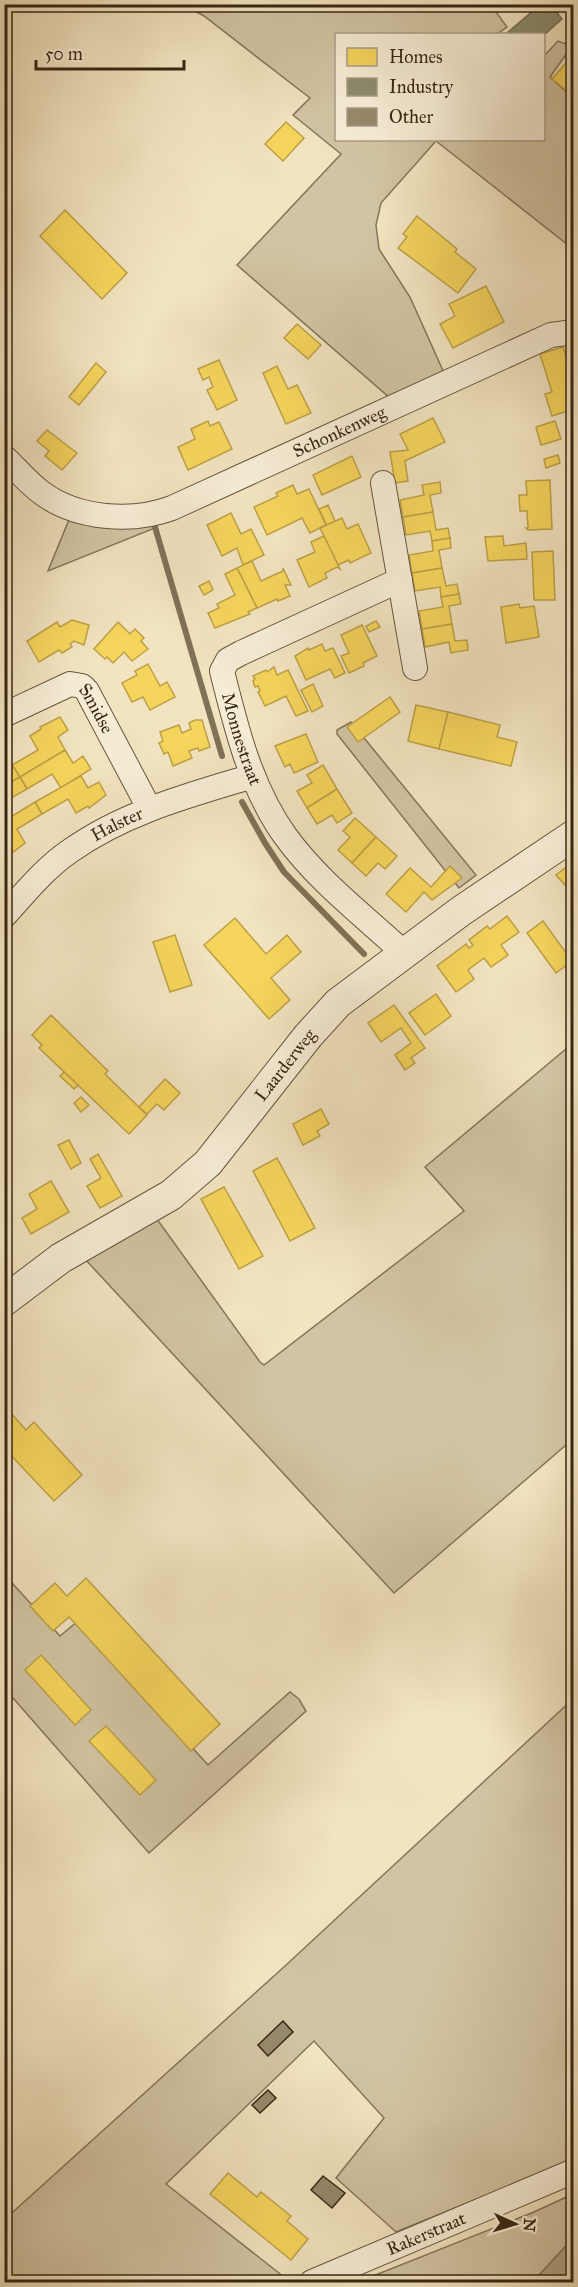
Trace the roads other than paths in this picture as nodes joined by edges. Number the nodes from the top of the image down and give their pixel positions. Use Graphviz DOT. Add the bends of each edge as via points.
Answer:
graph roads {
  1 [pos="573,332"];
  2 [pos="4,457"];
  3 [pos="383,483"];
  4 [pos="400,580"];
  5 [pos="415,668"];
  6 [pos="4,715"];
  7 [pos="253,776"];
  8 [pos="150,808"];
  9 [pos="573,835"];
  10 [pos="4,915"];
  11 [pos="404,953"];
  12 [pos="4,1301"];
  13 [pos="573,2170"];
  14 [pos="312,2283"];
  1 -- 2 [label="street, Schonkenweg" via="551,335 172,508 150,514 102,516 66,505 42,493"];
  3 -- 4 [label="street"];
  4 -- 5 [label="street"];
  4 -- 7 [label="street, Monnestraat" via="228,660 222,670"];
  6 -- 8 [label="street, Smidse" via="70,684 82,686"];
  7 -- 8 [label="street, Halster"];
  7 -- 11 [label="street, Monnestraat" via="286,837 318,874"];
  8 -- 10 [label="street, Halster" via="69,851"];
  9 -- 11 [label="street, Laarderweg"];
  11 -- 12 [label="street, Laarderweg" via="338,1003 208,1163 171,1195 61,1258"];
  13 -- 14 [label="street, Rakerstraat"];
}
